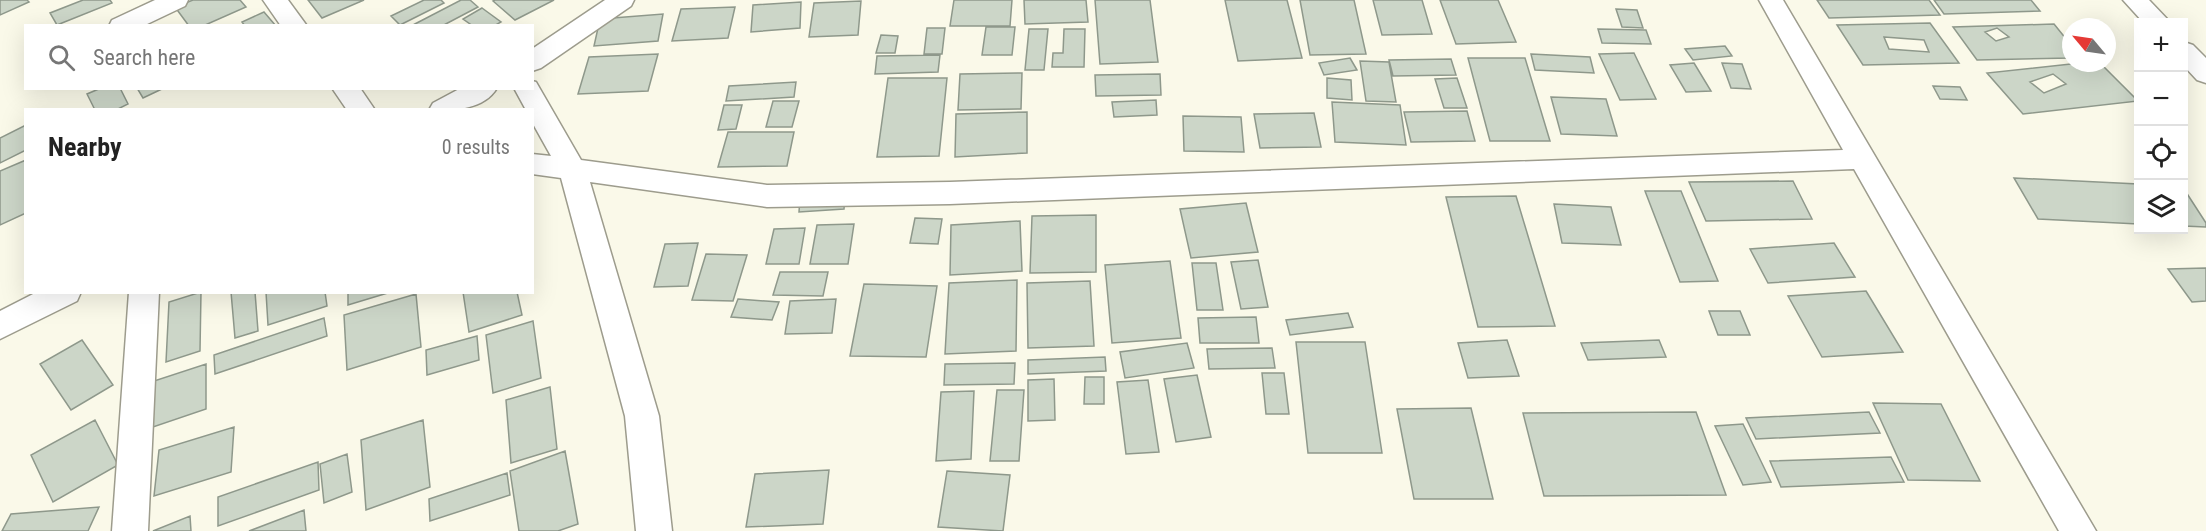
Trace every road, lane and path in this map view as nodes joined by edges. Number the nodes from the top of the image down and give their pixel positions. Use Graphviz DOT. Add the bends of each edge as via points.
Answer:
graph roads {
  1 [pos="176,0"];
  2 [pos="275,0"];
  3 [pos="621,0"];
  4 [pos="1772,0"];
  5 [pos="2135,0"];
  6 [pos="140,7"];
  7 [pos="2153,18"];
  8 [pos="123,24"];
  9 [pos="293,24"];
  10 [pos="2188,55"];
  11 [pos="534,61"];
  12 [pos="2206,74"];
  13 [pos="347,90"];
  14 [pos="480,90"];
  15 [pos="529,90"];
  16 [pos="360,108"];
  17 [pos="446,108"];
  18 [pos="1863,159"];
  19 [pos="534,164"];
  20 [pos="573,171"];
  21 [pos="62,294"];
  22 [pos="144,294"];
  23 [pos="0,326"];
  24 [pos="130,531"];
  25 [pos="654,531"];
  26 [pos="2078,531"];
  1 -- 6 [label="street"];
  2 -- 9 [label="street"];
  3 -- 11 [label="street"];
  4 -- 18 [label="street"];
  5 -- 7 [label="street"];
  6 -- 8 [label="street"];
  10 -- 12 [label="street"];
  13 -- 16 [label="street"];
  14 -- 17 [label="street"];
  15 -- 20 [label="street"];
  18 -- 20 [label="street" via="950,193 767,196"];
  18 -- 26 [label="street"];
  19 -- 20 [label="street"];
  20 -- 25 [label="street" via="642,416"];
  21 -- 23 [label="street"];
  22 -- 24 [label="street"];
}
